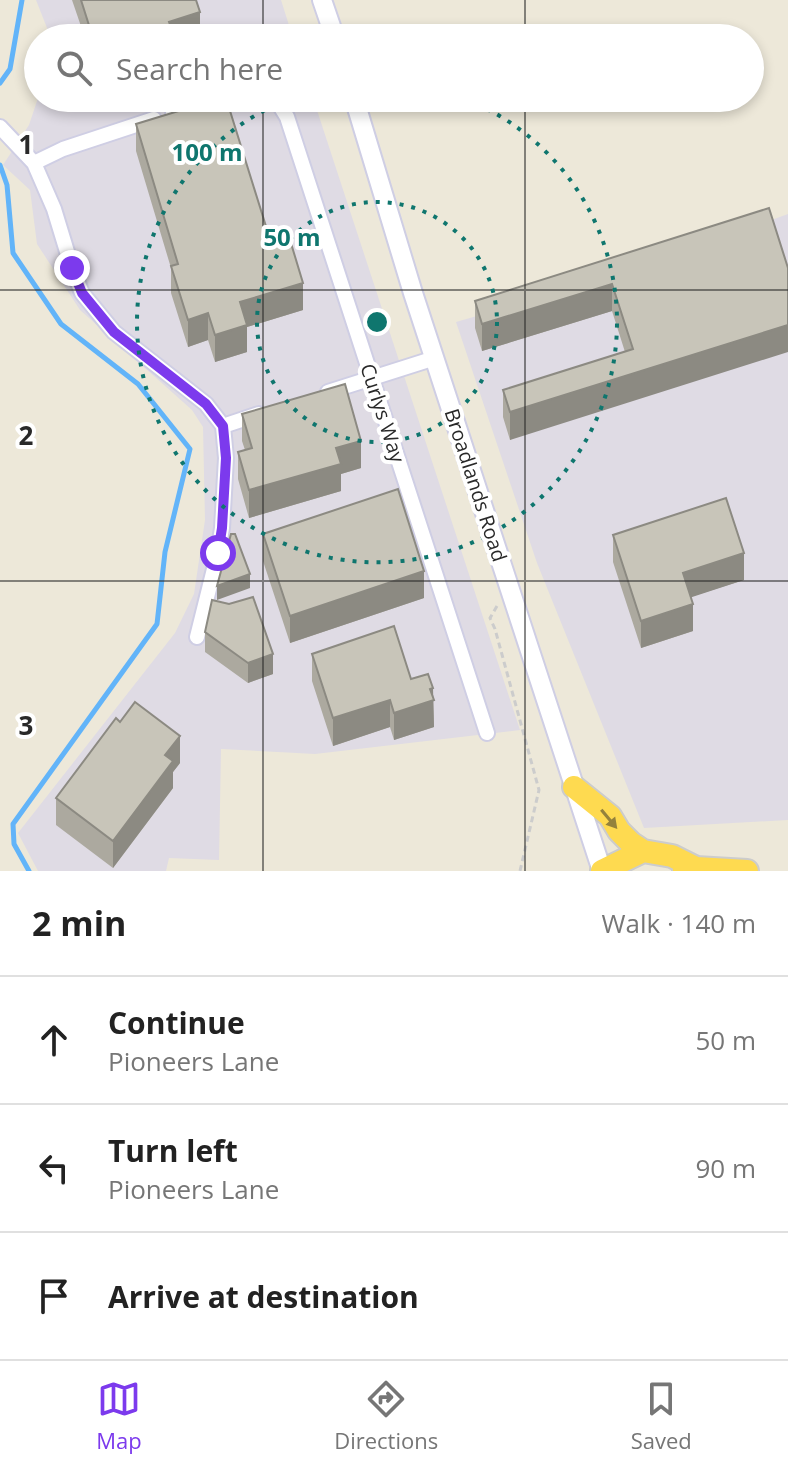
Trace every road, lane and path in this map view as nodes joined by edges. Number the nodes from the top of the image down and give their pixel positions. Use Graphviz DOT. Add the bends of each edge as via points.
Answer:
graph roads {
  1 [pos="322,0"];
  2 [pos="330,24"];
  3 [pos="176,112"];
  4 [pos="284,112"];
  5 [pos="358,112"];
  6 [pos="0,127"];
  7 [pos="34,163"];
  8 [pos="435,358"];
  9 [pos="371,378"];
  10 [pos="314,397"];
  11 [pos="268,411"];
  12 [pos="223,426"];
  13 [pos="509,590"];
  14 [pos="197,637"];
  15 [pos="487,733"];
  16 [pos="574,787"];
  17 [pos="643,851"];
  18 [pos="689,869"];
  19 [pos="520,871"];
  20 [pos="602,871"];
  21 [pos="747,871"];
  1 -- 2 [label="main road"];
  3 -- 7 [label="street"];
  4 -- 9 [label="street, Curlys Way"];
  5 -- 8 [label="main road, Broadlands Road"];
  6 -- 7 [label="street"];
  7 -- 12 [label="street" via="82,293 114,332 206,404"];
  8 -- 9 [label="street"];
  8 -- 13 [label="main road, Broadlands Road"];
  9 -- 10 [label="street"];
  9 -- 15 [label="street, Curlys Way"];
  11 -- 12 [label="street"];
  12 -- 14 [label="street" via="222,528"];
  13 -- 16 [label="main road, Broadlands Road"];
  13 -- 19 [label="path" via="490,618 539,790"];
  16 -- 17 [label="highway, one-way"];
  16 -- 20 [label="main road, Broadlands Road"];
  17 -- 18 [label="highway" via="672,856"];
  17 -- 20 [label="highway"];
  18 -- 21 [label="highway"];
}
